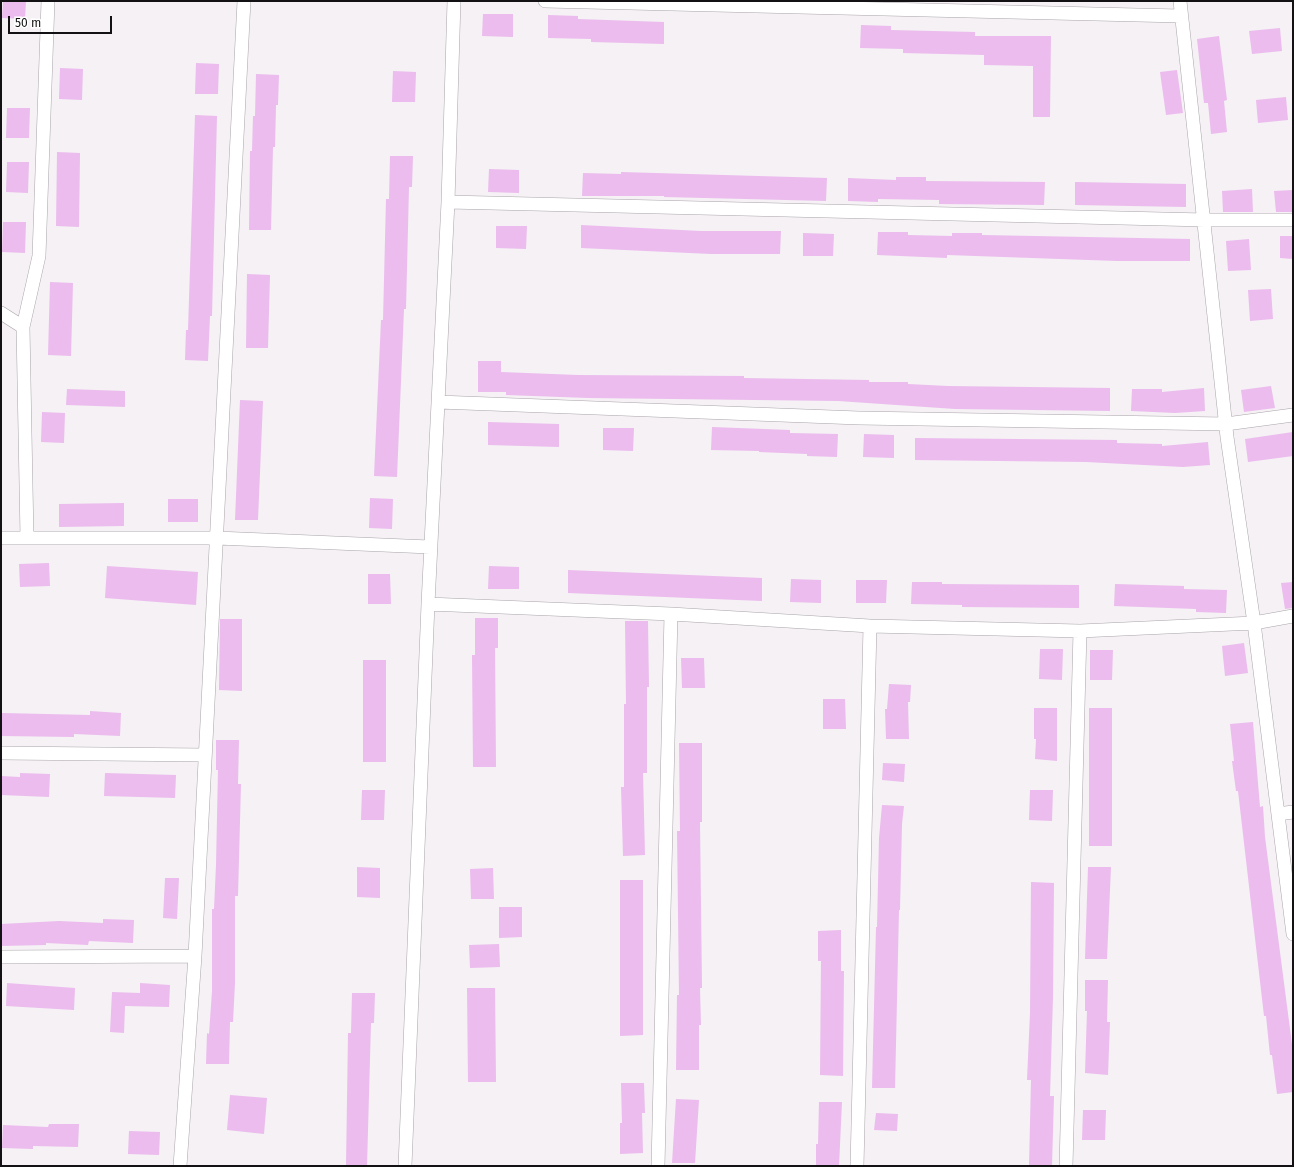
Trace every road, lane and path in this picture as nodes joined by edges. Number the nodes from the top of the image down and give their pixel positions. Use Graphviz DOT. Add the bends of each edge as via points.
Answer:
graph roads {
  1 [pos="48,1"];
  2 [pos="244,1"];
  3 [pos="454,1"];
  4 [pos="545,1"];
  5 [pos="1180,1"];
  6 [pos="1180,16"];
  7 [pos="448,202"];
  8 [pos="1205,220"];
  9 [pos="1293,220"];
  10 [pos="1,313"];
  11 [pos="23,327"];
  12 [pos="438,402"];
  13 [pos="1293,415"];
  14 [pos="1226,424"];
  15 [pos="1,538"];
  16 [pos="27,538"];
  17 [pos="217,538"];
  18 [pos="430,547"];
  19 [pos="428,604"];
  20 [pos="671,614"];
  21 [pos="1293,616"];
  22 [pos="1254,623"];
  23 [pos="870,626"];
  24 [pos="1080,631"];
  25 [pos="1,753"];
  26 [pos="205,755"];
  27 [pos="1293,812"];
  28 [pos="1278,814"];
  29 [pos="1293,934"];
  30 [pos="1,956"];
  31 [pos="195,956"];
  32 [pos="180,1166"];
  33 [pos="405,1166"];
  34 [pos="658,1166"];
  35 [pos="857,1166"];
  36 [pos="1066,1166"];
  1 -- 11 [label="street" via="39,256"];
  2 -- 17 [label="street"];
  3 -- 7 [label="street"];
  4 -- 6 [label="street"];
  5 -- 6 [label="street"];
  6 -- 8 [label="street"];
  7 -- 8 [label="street"];
  7 -- 12 [label="street"];
  8 -- 9 [label="street"];
  8 -- 14 [label="street"];
  10 -- 11 [label="street"];
  11 -- 16 [label="street"];
  12 -- 14 [label="street" via="859,418"];
  12 -- 18 [label="street"];
  13 -- 14 [label="street"];
  14 -- 22 [label="street"];
  15 -- 16 [label="street"];
  16 -- 17 [label="street"];
  17 -- 18 [label="street"];
  17 -- 26 [label="street"];
  18 -- 19 [label="street"];
  19 -- 20 [label="street"];
  19 -- 33 [label="street"];
  20 -- 23 [label="street"];
  20 -- 34 [label="street"];
  21 -- 22 [label="street"];
  22 -- 24 [label="street"];
  22 -- 28 [label="street"];
  23 -- 24 [label="street"];
  23 -- 35 [label="street"];
  24 -- 36 [label="street"];
  25 -- 26 [label="street"];
  26 -- 31 [label="street"];
  27 -- 28 [label="street"];
  28 -- 29 [label="street"];
  30 -- 31 [label="street"];
  31 -- 32 [label="street"];
}
